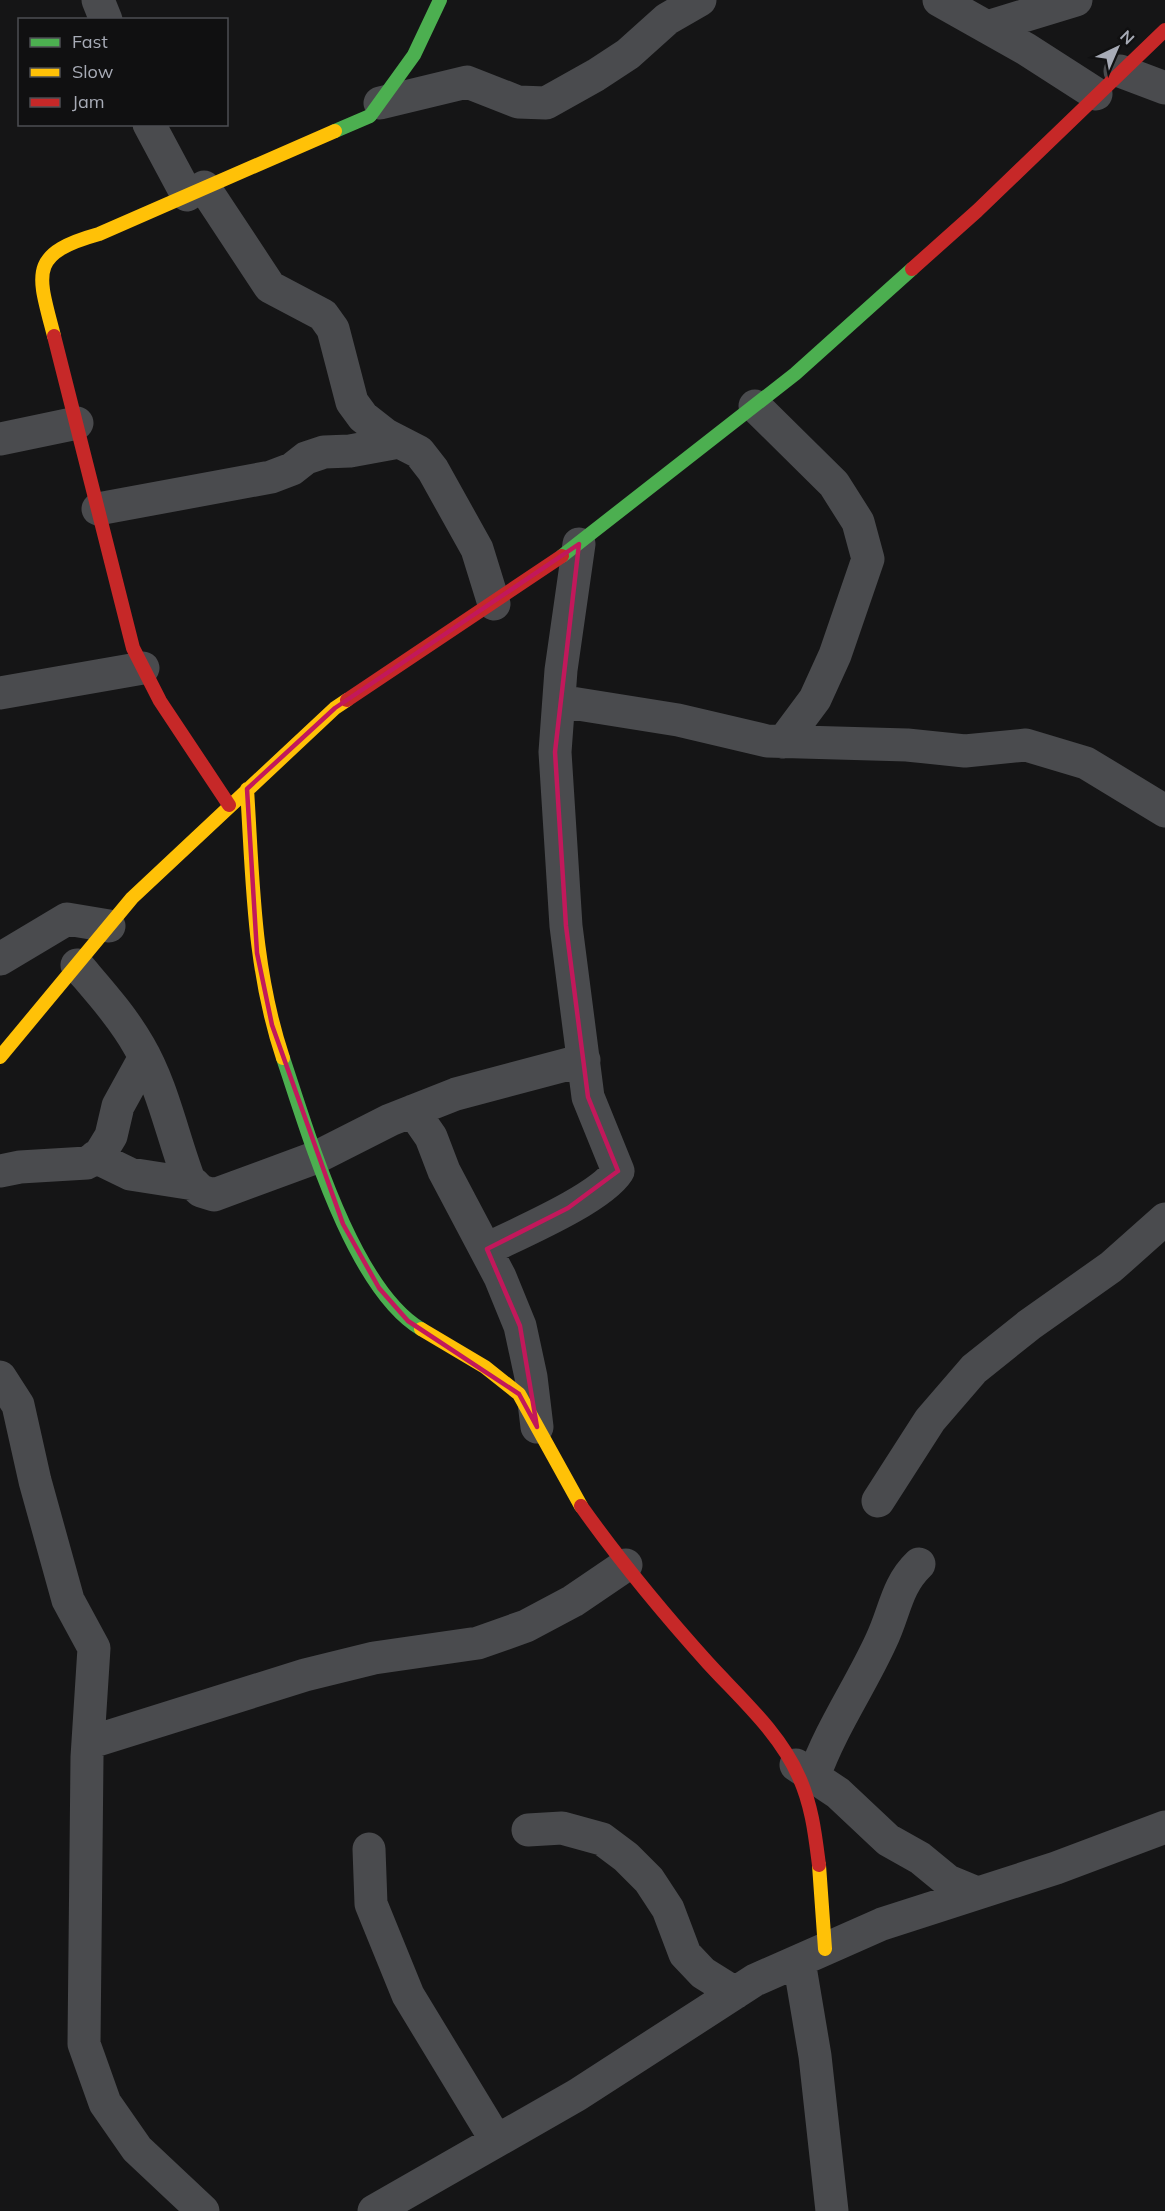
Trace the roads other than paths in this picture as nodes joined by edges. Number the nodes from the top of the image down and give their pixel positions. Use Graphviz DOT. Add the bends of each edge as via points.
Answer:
graph roads {
  1 [pos="98,0"];
  2 [pos="440,0"];
  3 [pos="700,0"];
  4 [pos="939,0"];
  5 [pos="1076,0"];
  6 [pos="105,18"];
  7 [pos="987,27"];
  8 [pos="1165,30"];
  9 [pos="1120,71"];
  10 [pos="1165,88"];
  11 [pos="1096,94"];
  12 [pos="380,103"];
  13 [pos="149,126"];
  14 [pos="196,191"];
  15 [pos="755,406"];
  16 [pos="77,423"];
  17 [pos="0,439"];
  18 [pos="399,442"];
  19 [pos="98,509"];
  20 [pos="579,544"];
  21 [pos="494,604"];
  22 [pos="143,668"];
  23 [pos="0,693"];
  24 [pos="559,701"];
  25 [pos="783,742"];
  26 [pos="247,789"];
  27 [pos="229,806"];
  28 [pos="1165,811"];
  29 [pos="109,926"];
  30 [pos="0,959"];
  31 [pos="77,965"];
  32 [pos="0,1056"];
  33 [pos="145,1057"];
  34 [pos="584,1060"];
  35 [pos="413,1111"];
  36 [pos="95,1157"];
  37 [pos="317,1157"];
  38 [pos="0,1171"];
  39 [pos="194,1184"];
  40 [pos="1165,1219"];
  41 [pos="487,1249"];
  42 [pos="0,1377"];
  43 [pos="537,1427"];
  44 [pos="878,1501"];
  45 [pos="919,1564"];
  46 [pos="626,1565"];
  47 [pos="88,1743"];
  48 [pos="801,1768"];
  49 [pos="1165,1827"];
  50 [pos="528,1830"];
  51 [pos="369,1850"];
  52 [pos="977,1893"];
  53 [pos="812,1955"];
  54 [pos="735,1993"];
  55 [pos="496,2140"];
  56 [pos="203,2211"];
  57 [pos="375,2211"];
  58 [pos="832,2211"];
  1 -- 6 [label="street"];
  2 -- 12 [label="street" via="414,55"];
  3 -- 12 [label="street" via="667,19 628,54 546,103 518,102 467,82"];
  4 -- 7 [label="street"];
  5 -- 7 [label="street"];
  7 -- 11 [label="street"];
  8 -- 9 [label="street"];
  9 -- 10 [label="street"];
  9 -- 11 [label="street"];
  11 -- 15 [label="street" via="977,211"];
  12 -- 14 [label="street" via="370,116"];
  13 -- 14 [label="street"];
  14 -- 16 [label="street" via="70,243 52,252 42,264 40,281"];
  14 -- 18 [label="street" via="270,287 322,315 333,329 352,402 363,417"];
  15 -- 20 [label="street"];
  15 -- 25 [label="street" via="834,484 858,522 868,559 836,655 815,699"];
  16 -- 17 [label="street"];
  16 -- 19 [label="street"];
  18 -- 19 [label="street" via="324,452 271,477"];
  18 -- 21 [label="street" via="419,452 433,470 477,549"];
  19 -- 22 [label="street" via="133,648"];
  20 -- 21 [label="street"];
  20 -- 24 [label="street"];
  21 -- 26 [label="street" via="335,708"];
  22 -- 23 [label="street"];
  22 -- 27 [label="street" via="160,701"];
  24 -- 25 [label="street"];
  24 -- 34 [label="street" via="555,752 566,926"];
  25 -- 28 [label="street" via="907,745 965,751 1026,746 1086,763"];
  26 -- 27 [label="street"];
  26 -- 37 [label="street" via="257,953 272,1025"];
  27 -- 29 [label="street" via="132,898"];
  29 -- 30 [label="street" via="68,919"];
  29 -- 31 [label="street"];
  31 -- 32 [label="street"];
  31 -- 33 [label="street" via="110,1004"];
  33 -- 36 [label="street" via="118,1106 111,1136"];
  33 -- 39 [label="street"];
  34 -- 35 [label="street" via="456,1094"];
  34 -- 41 [label="street" via="588,1097 618,1171 568,1208"];
  35 -- 37 [label="street"];
  35 -- 41 [label="street" via="431,1137 444,1171"];
  36 -- 38 [label="street" via="87,1163"];
  36 -- 39 [label="street" via="130,1174"];
  37 -- 39 [label="street" via="214,1196"];
  37 -- 43 [label="street" via="344,1224 379,1288 408,1321 484,1367 519,1394"];
  40 -- 44 [label="street" via="1111,1267 974,1369 930,1420"];
  41 -- 43 [label="street" via="520,1326"];
  42 -- 47 [label="street" via="18,1405 68,1600 94,1648"];
  43 -- 46 [label="street" via="582,1507"];
  45 -- 48 [label="street" via="906,1576 880,1643 827,1739"];
  46 -- 47 [label="street" via="573,1601 526,1626 478,1643 374,1658 305,1674"];
  46 -- 48 [label="street"];
  47 -- 56 [label="street" via="84,2044 105,2103 131,2140"];
  48 -- 52 [label="street" via="838,1793 888,1840 920,1858 948,1881"];
  48 -- 53 [label="street" via="798,1775 813,1815 821,1880"];
  49 -- 52 [label="street"];
  50 -- 54 [label="street" via="562,1828 602,1839 626,1857 649,1880 668,1910 685,1954 703,1973"];
  51 -- 55 [label="street" via="371,1904 408,1995"];
  52 -- 53 [label="street" via="882,1924"];
  53 -- 54 [label="street"];
  53 -- 58 [label="street" via="815,2056"];
  54 -- 55 [label="street" via="577,2095"];
  55 -- 57 [label="street"];
}
